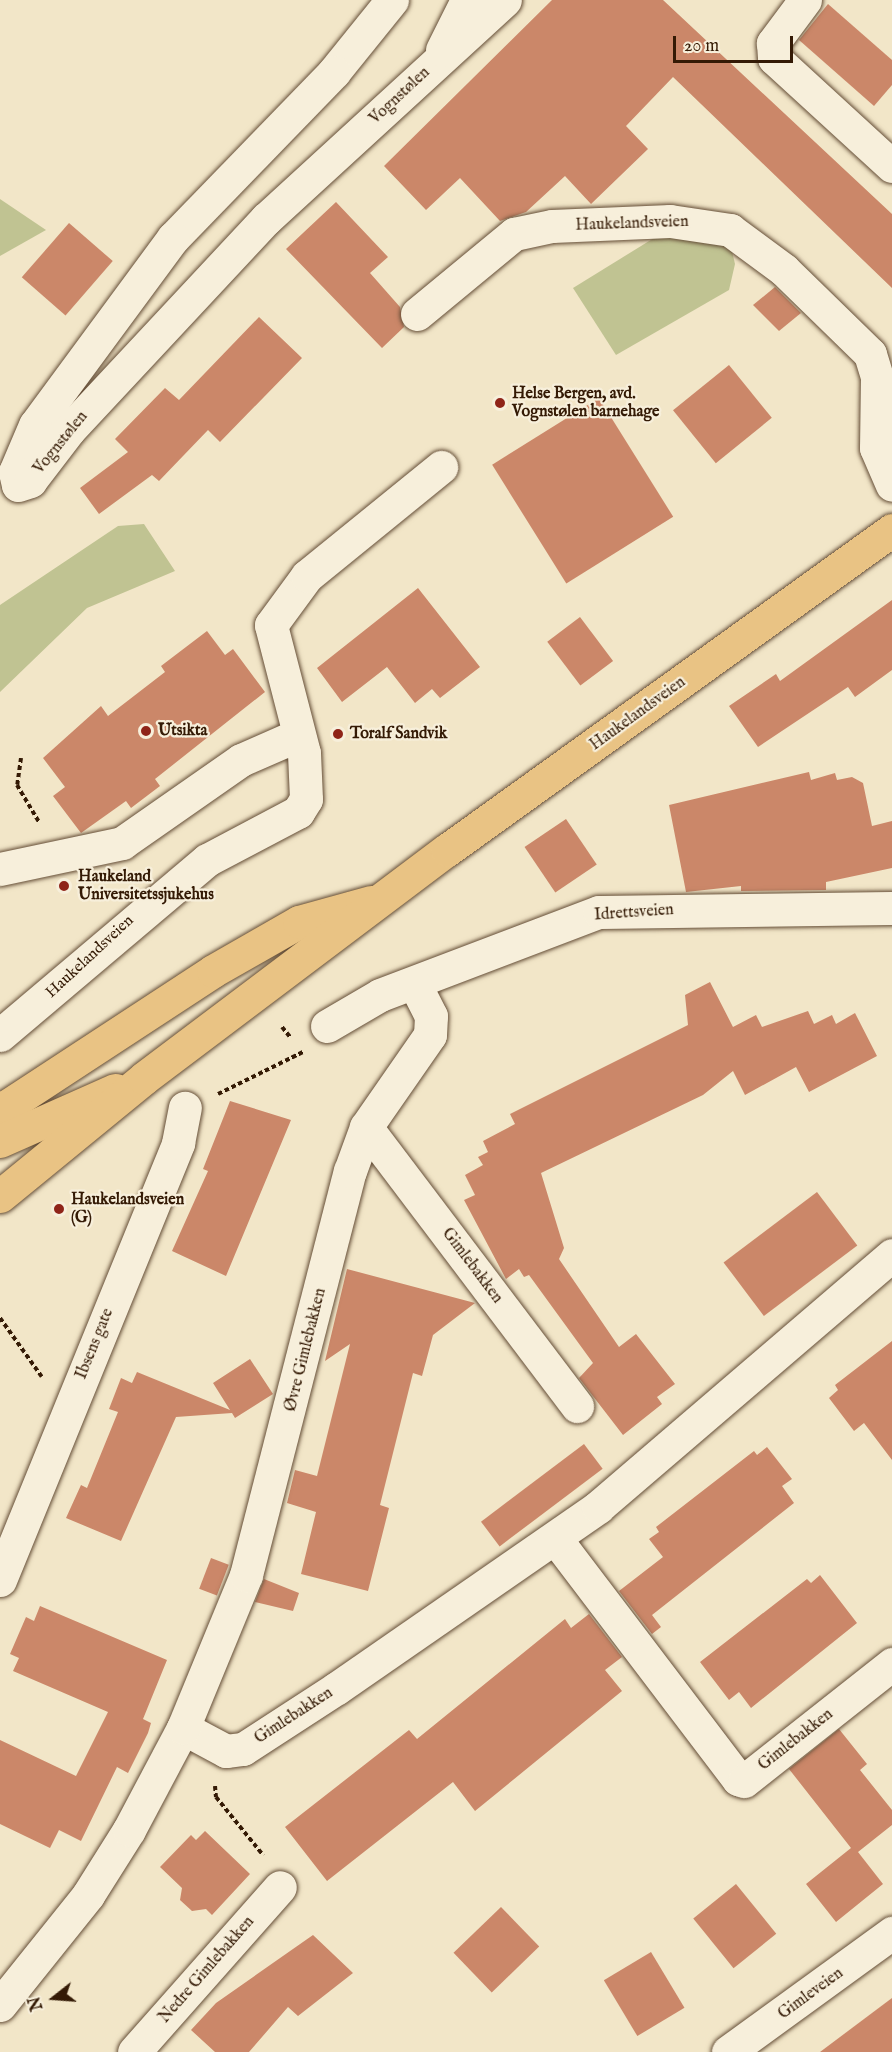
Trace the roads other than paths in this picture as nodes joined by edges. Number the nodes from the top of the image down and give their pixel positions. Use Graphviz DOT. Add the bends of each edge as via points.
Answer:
graph roads {
  1 [pos="392,0"];
  2 [pos="466,0"];
  3 [pos="505,0"];
  4 [pos="806,0"];
  5 [pos="441,58"];
  6 [pos="892,166"];
  7 [pos="417,314"];
  8 [pos="441,467"];
  9 [pos="892,485"];
  10 [pos="892,530"];
  11 [pos="298,735"];
  12 [pos="0,869"];
  13 [pos="384,898"];
  14 [pos="892,908"];
  15 [pos="415,985"];
  16 [pos="327,1026"];
  17 [pos="0,1035"];
  18 [pos="144,1078"];
  19 [pos="185,1108"];
  20 [pos="0,1117"];
  21 [pos="366,1127"];
  22 [pos="0,1141"];
  23 [pos="0,1196"];
  24 [pos="892,1256"];
  25 [pos="577,1406"];
  26 [pos="555,1538"];
  27 [pos="0,1580"];
  28 [pos="892,1664"];
  29 [pos="183,1728"];
  30 [pos="280,1887"];
  31 [pos="892,1933"];
  32 [pos="0,2005"];
  33 [pos="134,2052"];
  34 [pos="728,2052"];
  1 -- 5 [label="street, Vognstølen" via="334,72 166,247 35,425 15,472 18,485 30,482 69,430 266,219"];
  2 -- 5 [label="street, Vognstølen" via="446,34"];
  3 -- 5 [label="street, Vognstølen"];
  4 -- 6 [label="street" via="773,43 774,58"];
  7 -- 9 [label="street, Haukelandsveien" via="514,234 552,226 670,221 730,230 784,270 870,354 878,376 876,448"];
  8 -- 11 [label="street, Haukelandsveien" via="307,576 278,611 272,639"];
  10 -- 13 [label="main road, Haukelandsveien"];
  11 -- 12 [label="street" via="212,778 122,843"];
  11 -- 17 [label="street, Haukelandsveien" via="306,799 298,812 207,860"];
  13 -- 18 [label="main road, Haukelandsveien"];
  13 -- 20 [label="main road, Haukelandsveien" via="298,922 128,1023 7,1106"];
  14 -- 15 [label="street, Idrettsveien" via="599,912 519,938"];
  15 -- 16 [label="street, Idrettsveien" via="380,995"];
  15 -- 21 [label="street, Øvre Gimlebakken" via="431,1016 430,1035"];
  18 -- 22 [label="main road, Haukelandsveien"];
  18 -- 23 [label="main road, Haukelandsveien"];
  19 -- 27 [label="street, Ibsens gate" via="178,1143"];
  21 -- 25 [label="street, Gimlebakken"];
  21 -- 29 [label="street, Øvre Gimlebakken" via="249,1565"];
  24 -- 26 [label="street, Gimlebakken"];
  26 -- 28 [label="street, Gimlebakken" via="738,1779 744,1781"];
  26 -- 29 [label="street, Gimlebakken" via="243,1749 226,1751"];
  29 -- 32 [label="street" via="88,1894"];
  30 -- 33 [label="street, Nedre Gimlebakken"];
  31 -- 34 [label="street, Gimleveien"];
}
